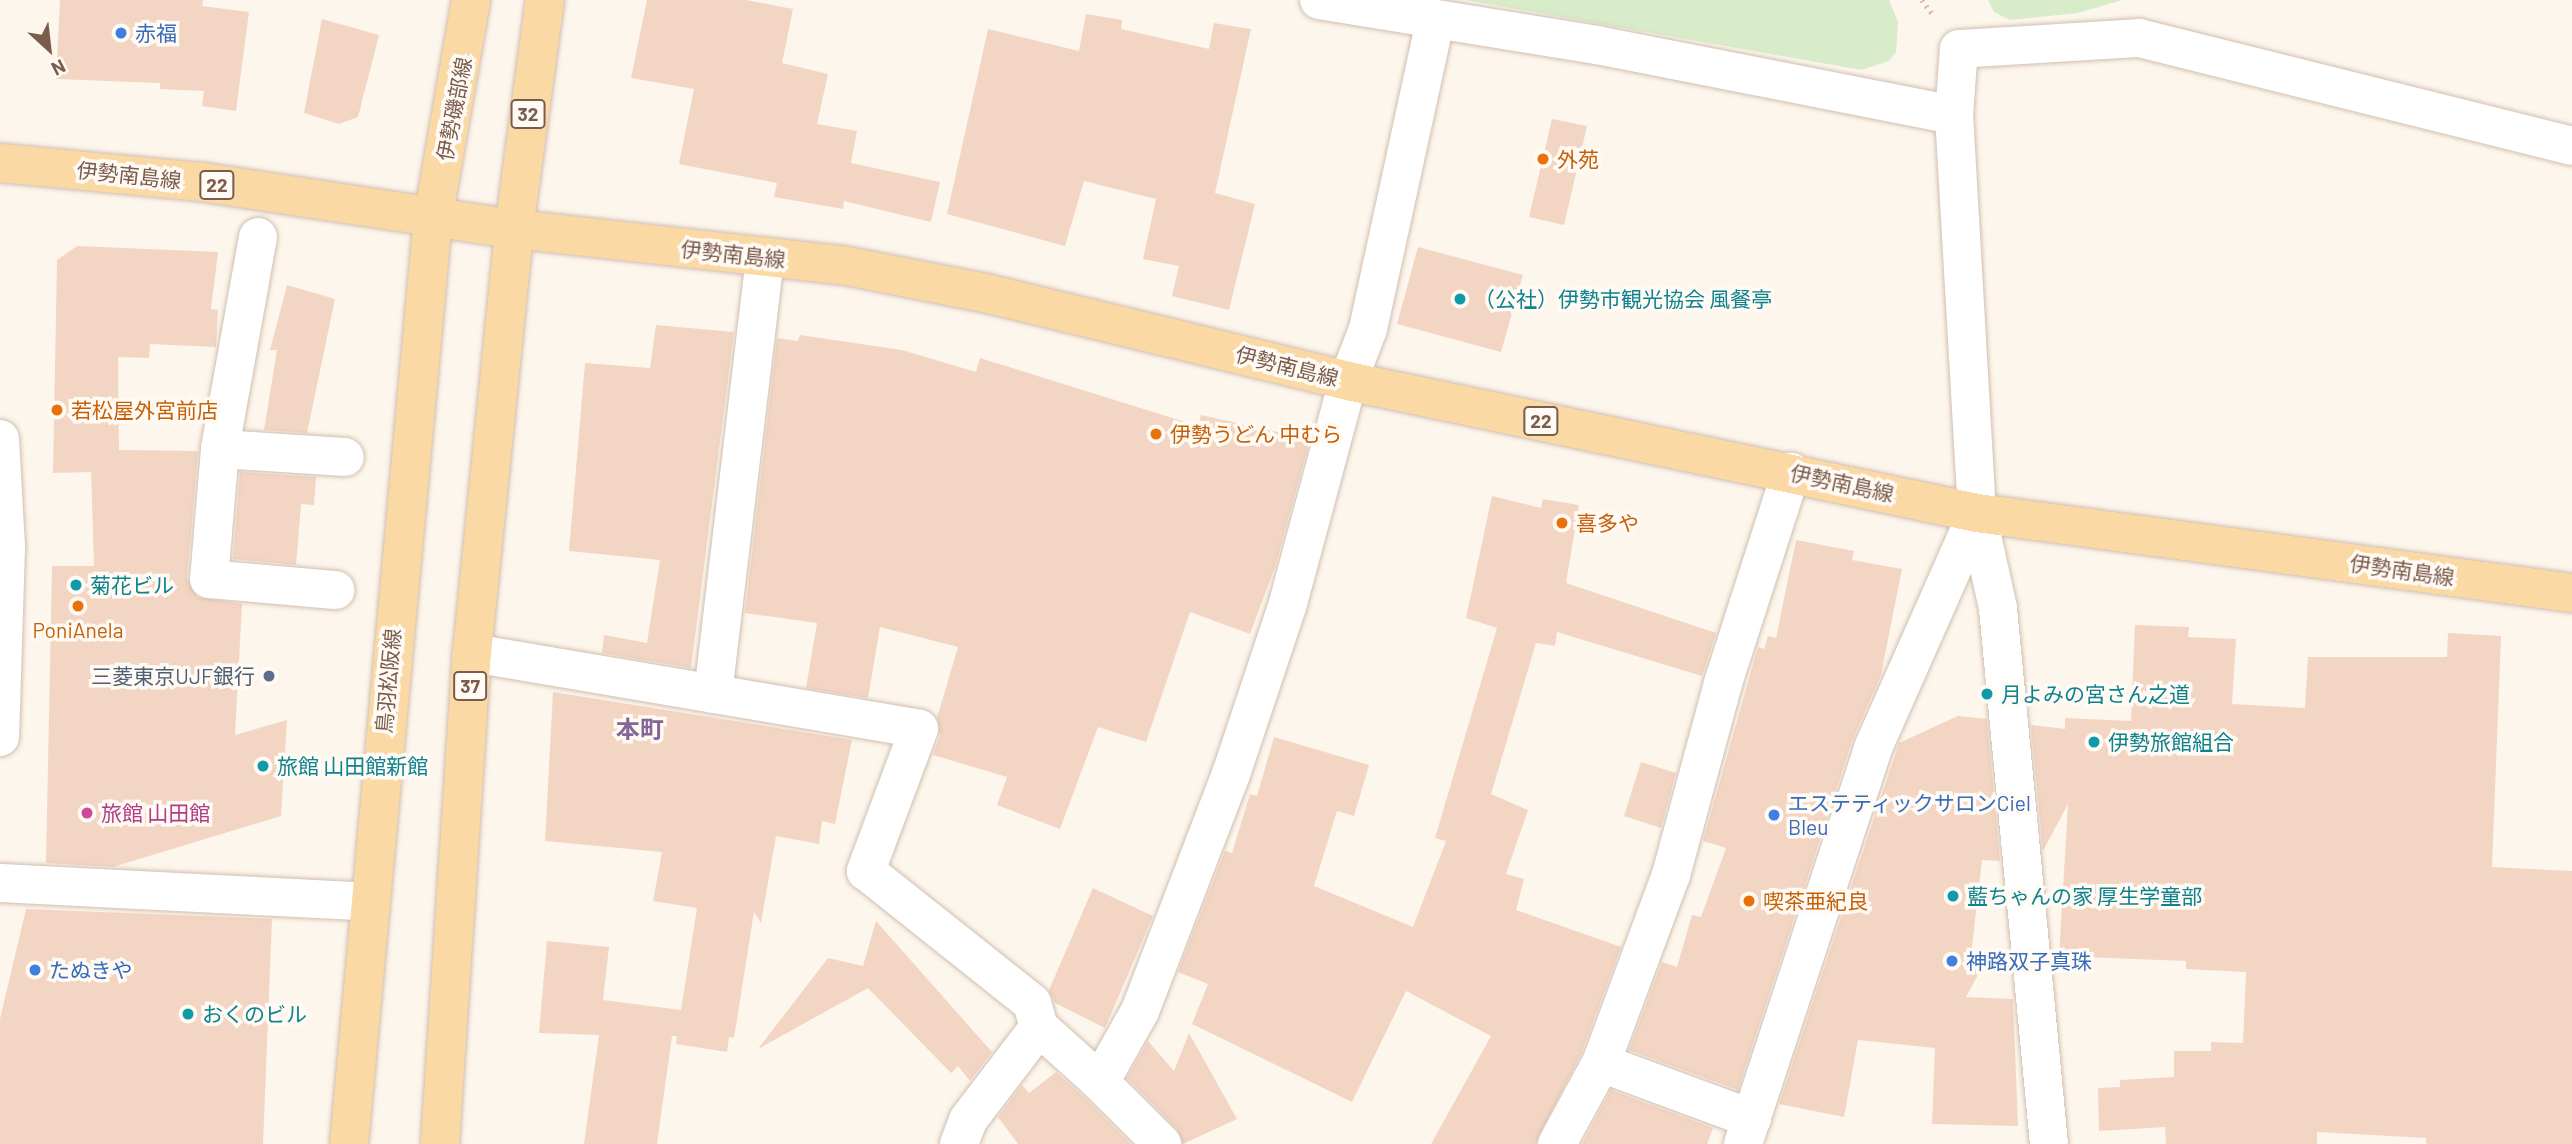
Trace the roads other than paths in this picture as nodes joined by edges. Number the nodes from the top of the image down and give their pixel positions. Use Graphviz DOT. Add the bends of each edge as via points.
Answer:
graph roads {
  1 [pos="471,0"];
  2 [pos="545,0"];
  3 [pos="1319,0"];
  4 [pos="1435,21"];
  5 [pos="1954,116"];
  6 [pos="2572,146"];
  7 [pos="0,163"];
  8 [pos="433,218"];
  9 [pos="514,229"];
  10 [pos="258,237"];
  11 [pos="765,257"];
  12 [pos="1348,381"];
  13 [pos="0,439"];
  14 [pos="220,449"];
  15 [pos="345,457"];
  16 [pos="1791,472"];
  17 [pos="1977,513"];
  18 [pos="336,590"];
  19 [pos="2572,593"];
  20 [pos="472,653"];
  21 [pos="713,694"];
  22 [pos="0,737"];
  23 [pos="0,883"];
  24 [pos="369,902"];
  25 [pos="1039,1027"];
  26 [pos="1601,1063"];
  27 [pos="1100,1082"];
  28 [pos="1747,1132"];
  29 [pos="349,1144"];
  30 [pos="440,1144"];
  31 [pos="959,1144"];
  32 [pos="1162,1144"];
  33 [pos="1557,1144"];
  34 [pos="2049,1144"];
  1 -- 8 [label="main road, 伊勢磯部線"];
  2 -- 9 [label="main road, 32"];
  3 -- 4 [label="street"];
  4 -- 5 [label="street" via="1597,45"];
  4 -- 12 [label="street" via="1368,329"];
  5 -- 6 [label="street" via="1959,49 2139,38"];
  5 -- 17 [label="street"];
  7 -- 8 [label="main road, 伊勢南島線 / 22" via="202,182"];
  8 -- 9 [label="main road, 伊勢南島線 / 22"];
  8 -- 24 [label="main road, 鳥羽松阪線"];
  9 -- 11 [label="main road, 伊勢南島線 / 22"];
  9 -- 20 [label="main road, 37"];
  10 -- 14 [label="street"];
  11 -- 12 [label="main road, 伊勢南島線 / 22" via="842,265 985,292"];
  11 -- 21 [label="street"];
  12 -- 16 [label="main road, 伊勢南島線 / 22"];
  12 -- 27 [label="street" via="1287,607 1231,774 1140,1011"];
  13 -- 22 [label="street" via="6,548"];
  14 -- 15 [label="street"];
  14 -- 18 [label="street" via="209,579"];
  16 -- 17 [label="main road, 伊勢南島線 / 22"];
  16 -- 26 [label="street" via="1723,683 1671,875"];
  17 -- 19 [label="main road, 伊勢南島線 / 22"];
  17 -- 28 [label="street" via="1873,748"];
  17 -- 34 [label="street" via="1998,608"];
  20 -- 21 [label="street"];
  20 -- 30 [label="main road, 37"];
  21 -- 25 [label="street" via="919,729 866,871 1032,1003"];
  23 -- 24 [label="street"];
  24 -- 29 [label="main road, 鳥羽松阪線"];
  25 -- 27 [label="street"];
  25 -- 31 [label="street" via="968,1120"];
  26 -- 28 [label="street"];
  26 -- 33 [label="street"];
  27 -- 32 [label="street"];
}
